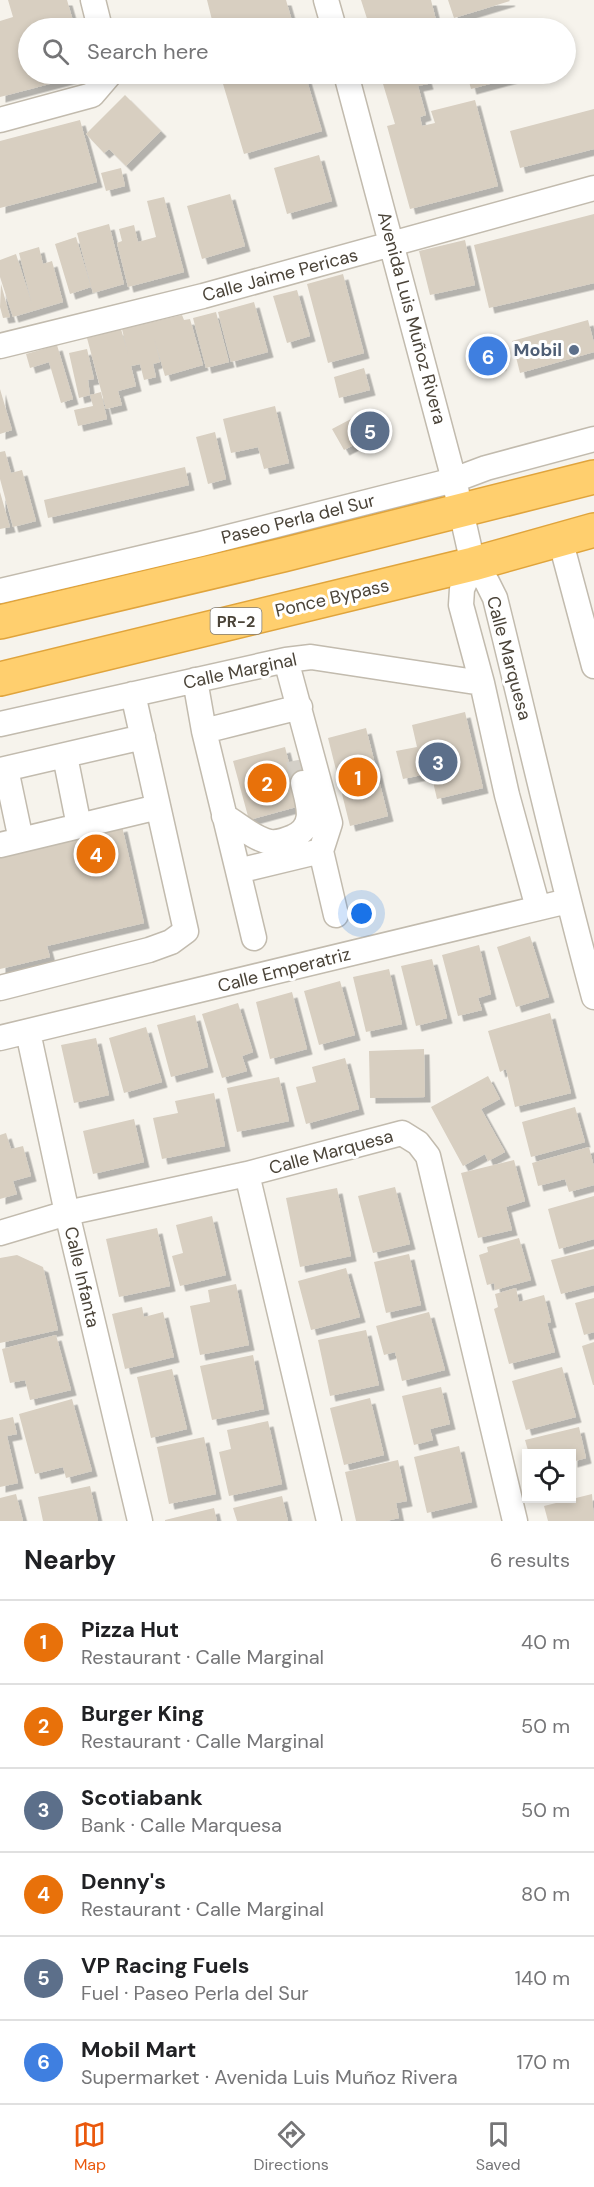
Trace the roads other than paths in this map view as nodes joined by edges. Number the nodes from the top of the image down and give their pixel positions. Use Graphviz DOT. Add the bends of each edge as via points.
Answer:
graph roads {
  1 [pos="93,0"];
  2 [pos="326,0"];
  3 [pos="98,18"];
  4 [pos="331,18"];
  5 [pos="101,84"];
  6 [pos="349,84"];
  7 [pos="0,120"];
  8 [pos="594,188"];
  9 [pos="393,244"];
  10 [pos="0,346"];
  11 [pos="594,439"];
  12 [pos="594,477"];
  13 [pos="457,496"];
  14 [pos="594,530"];
  15 [pos="560,539"];
  16 [pos="473,564"];
  17 [pos="0,591"];
  18 [pos="0,622"];
  19 [pos="286,660"];
  20 [pos="594,666"];
  21 [pos="0,679"];
  22 [pos="195,680"];
  23 [pos="482,683"];
  24 [pos="133,694"];
  25 [pos="302,717"];
  26 [pos="0,724"];
  27 [pos="204,731"];
  28 [pos="143,737"];
  29 [pos="64,756"];
  30 [pos="3,770"];
  31 [pos="542,787"];
  32 [pos="507,795"];
  33 [pos="158,807"];
  34 [pos="224,816"];
  35 [pos="79,826"];
  36 [pos="10,842"];
  37 [pos="321,851"];
  38 [pos="238,871"];
  39 [pos="568,901"];
  40 [pos="538,908"];
  41 [pos="336,915"];
  42 [pos="254,938"];
  43 [pos="0,988"];
  44 [pos="594,997"];
  45 [pos="28,1032"];
  46 [pos="0,1038"];
  47 [pos="247,1174"];
  48 [pos="67,1213"];
  49 [pos="0,1233"];
  50 [pos="140,1521"];
  51 [pos="329,1521"];
  52 [pos="515,1521"];
  1 -- 3 [label="street"];
  2 -- 4 [label="street"];
  5 -- 7 [label="street" via="92,95"];
  6 -- 9 [label="street, Avenida Luis Muñoz Rivera"];
  8 -- 9 [label="street, Calle Jaime Pericas"];
  9 -- 10 [label="street, Calle Jaime Pericas"];
  9 -- 13 [label="street, Avenida Luis Muñoz Rivera"];
  11 -- 13 [label="street, Paseo Perla del Sur" via="486,468"];
  12 -- 13 [label="highway"];
  13 -- 16 [label="street, Avenida Luis Muñoz Rivera"];
  13 -- 17 [label="street, Paseo Perla del Sur" via="201,544"];
  13 -- 18 [label="highway"];
  14 -- 15 [label="highway, Ponce Bypass / PR-2"];
  15 -- 16 [label="highway, Ponce Bypass / PR-2"];
  15 -- 20 [label="street"];
  16 -- 21 [label="highway, Ponce Bypass / PR-2"];
  16 -- 23 [label="street, Calle Marquesa" via="460,605"];
  16 -- 31 [label="street, Calle Marquesa" via="495,598"];
  19 -- 22 [label="street, Calle Marginal"];
  19 -- 23 [label="street, Calle Marginal" via="311,657"];
  19 -- 25 [label="street"];
  22 -- 24 [label="street, Calle Marginal"];
  22 -- 27 [label="street"];
  23 -- 32 [label="street, Calle Marquesa"];
  24 -- 26 [label="street, Calle Marginal"];
  24 -- 28 [label="street"];
  25 -- 27 [label="street"];
  25 -- 34 [label="street" via="295,746 310,814 308,826 296,836 269,842"];
  25 -- 37 [label="street" via="330,823"];
  27 -- 34 [label="street"];
  28 -- 29 [label="street"];
  28 -- 33 [label="street"];
  29 -- 30 [label="street"];
  29 -- 35 [label="street"];
  30 -- 36 [label="street"];
  31 -- 32 [label="street"];
  31 -- 39 [label="street, Calle Marquesa"];
  32 -- 40 [label="street, Calle Marquesa"];
  33 -- 35 [label="street"];
  33 -- 43 [label="street" via="186,931 149,950"];
  34 -- 38 [label="street"];
  35 -- 36 [label="street"];
  37 -- 38 [label="street"];
  37 -- 41 [label="street"];
  38 -- 42 [label="street"];
  39 -- 40 [label="street, Calle Emperatriz"];
  39 -- 44 [label="street, Calle Marquesa"];
  40 -- 45 [label="street, Calle Emperatriz"];
  45 -- 46 [label="street, Calle Emperatriz"];
  45 -- 48 [label="street, Calle Infanta"];
  47 -- 48 [label="street, Calle Marquesa"];
  47 -- 51 [label="street"];
  47 -- 52 [label="street, Calle Marquesa" via="402,1133 418,1143 428,1156"];
  48 -- 49 [label="street, Calle Marquesa"];
  48 -- 50 [label="street, Calle Infanta"];
}
